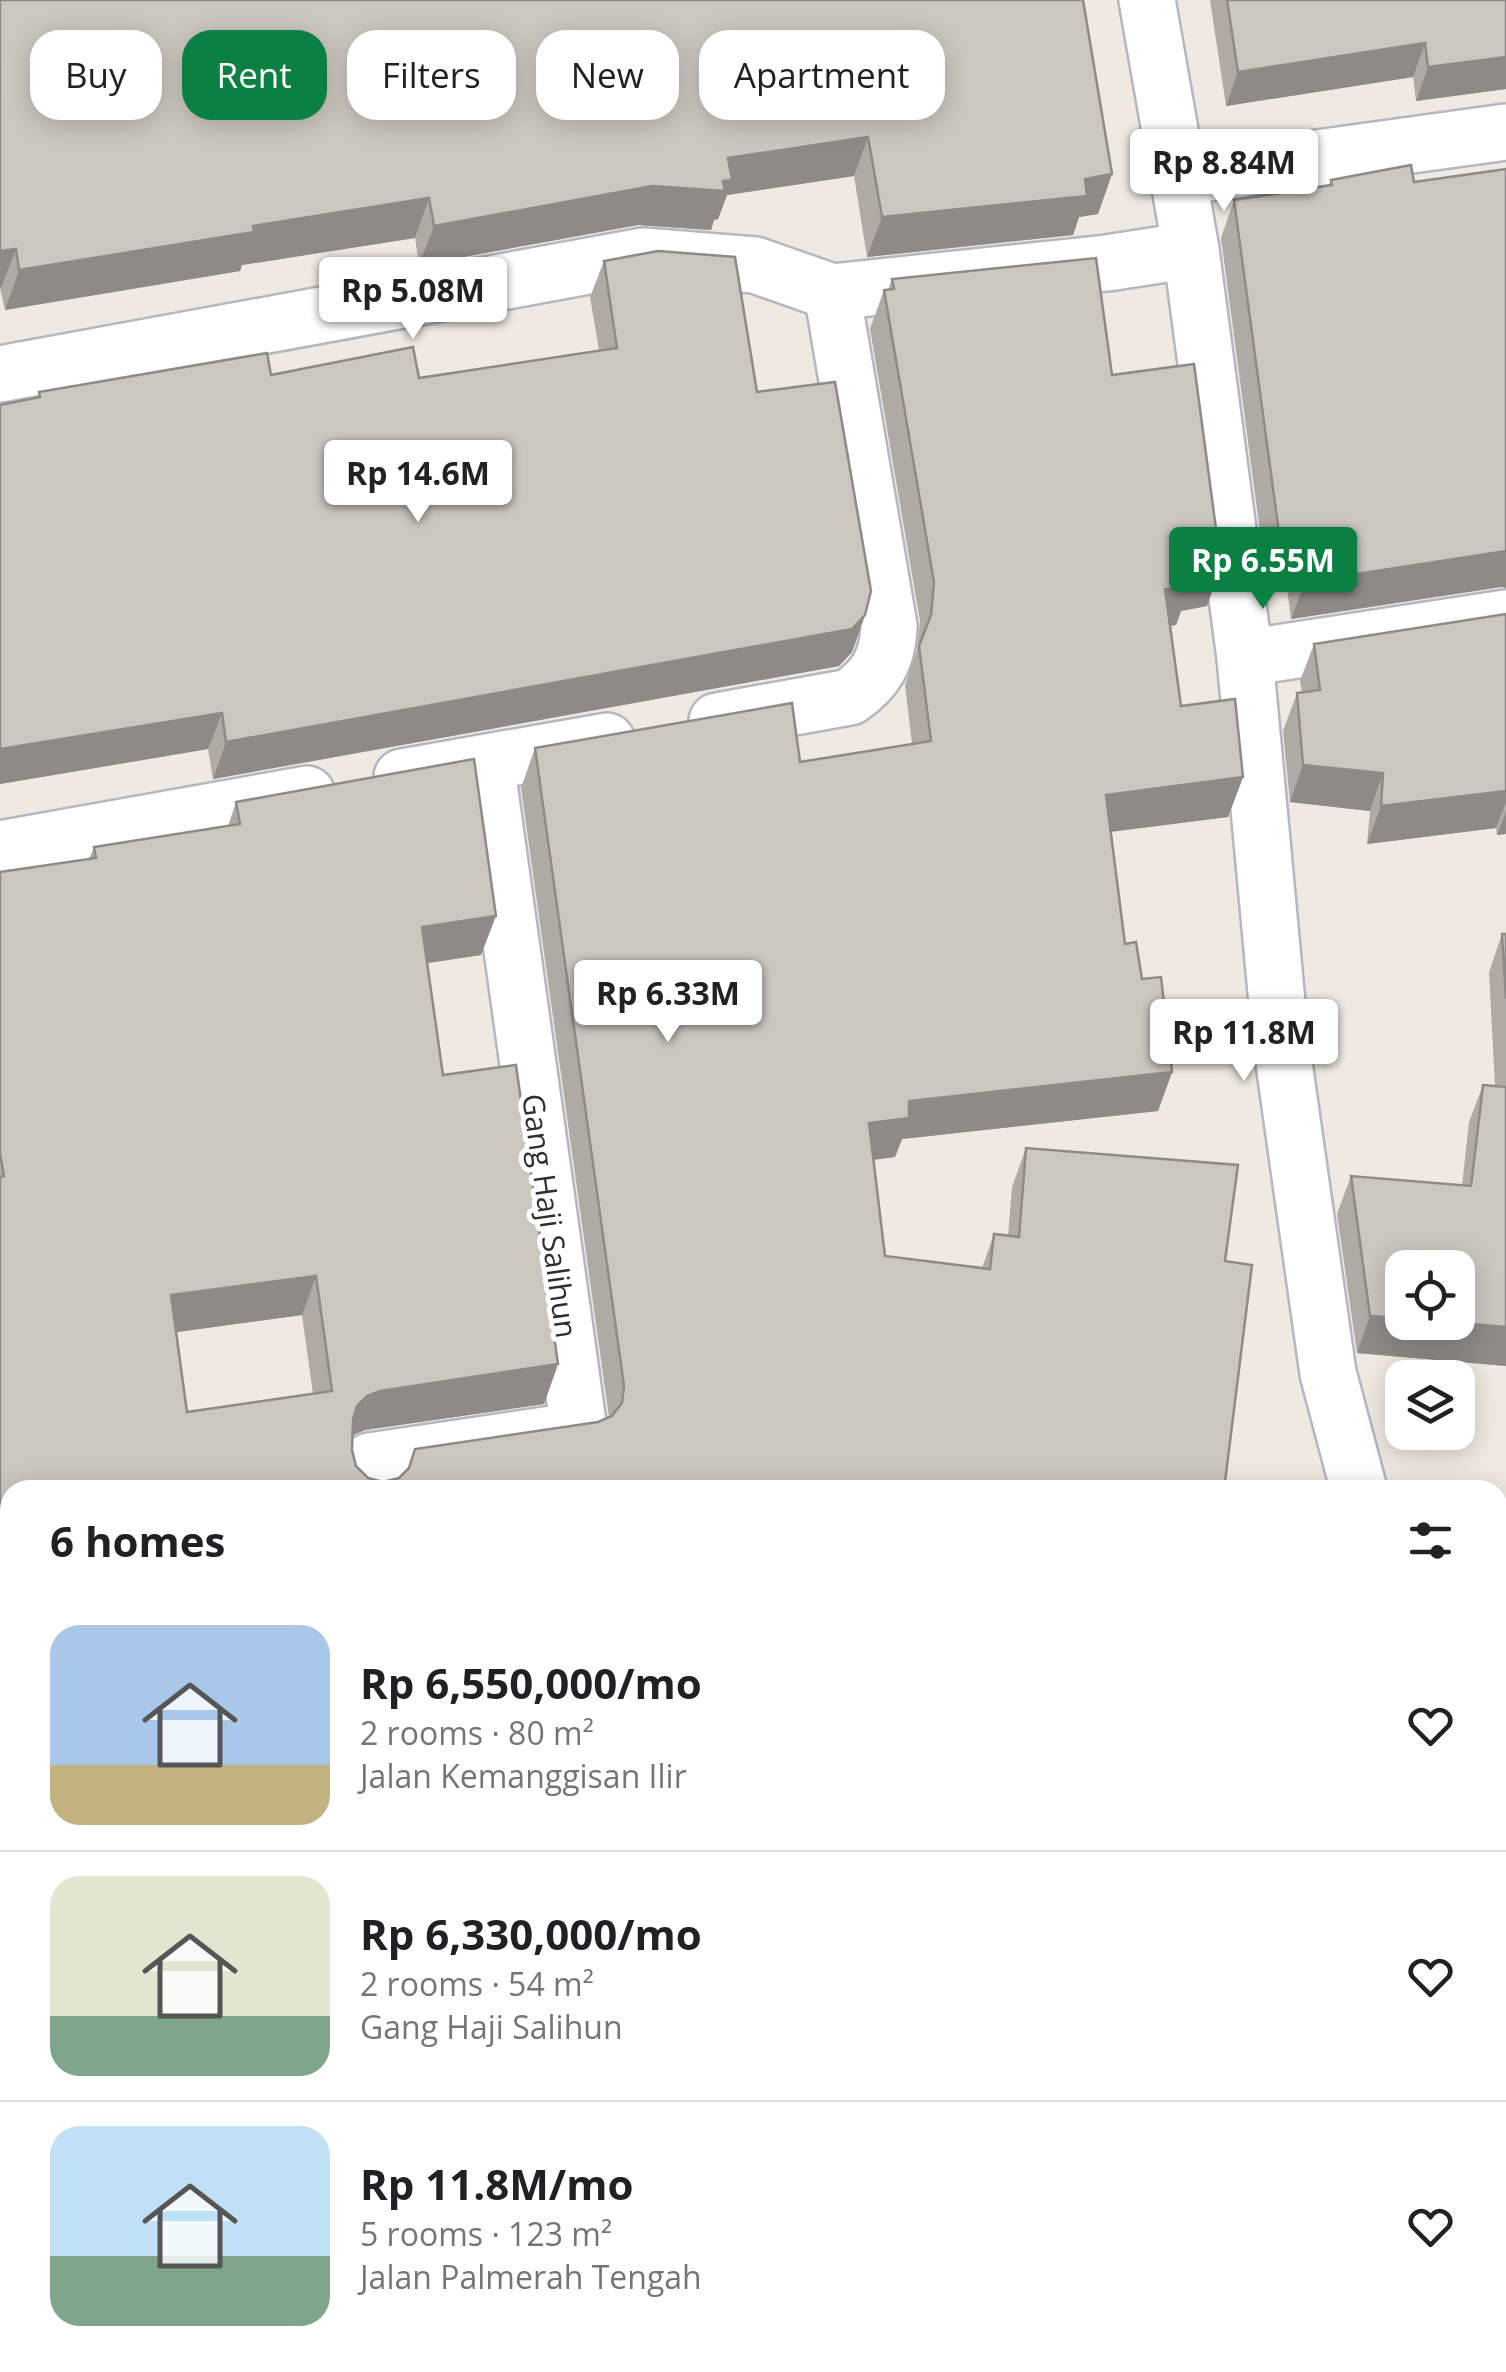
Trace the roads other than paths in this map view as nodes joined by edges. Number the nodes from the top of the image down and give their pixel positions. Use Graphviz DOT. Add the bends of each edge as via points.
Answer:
graph roads {
  1 [pos="1147,0"];
  2 [pos="1506,132"];
  3 [pos="1180,177"];
  4 [pos="1191,250"];
  5 [pos="832,292"];
  6 [pos="0,374"];
  7 [pos="1506,618"];
  8 [pos="1245,658"];
  9 [pos="486,762"];
  10 [pos="0,849"];
  11 [pos="369,1480"];
  12 [pos="1356,1480"];
  1 -- 3 [label="street"];
  2 -- 3 [label="street"];
  3 -- 4 [label="street"];
  4 -- 5 [label="street"];
  4 -- 8 [label="street"];
  5 -- 6 [label="street" via="754,265 644,256"];
  5 -- 9 [label="street" via="889,626 879,671 850,698"];
  7 -- 8 [label="street"];
  8 -- 12 [label="street" via="1283,1054 1328,1373"];
  9 -- 10 [label="street"];
  9 -- 11 [label="street, Gang Haji Salihun" via="580,1430 370,1461"];
}
